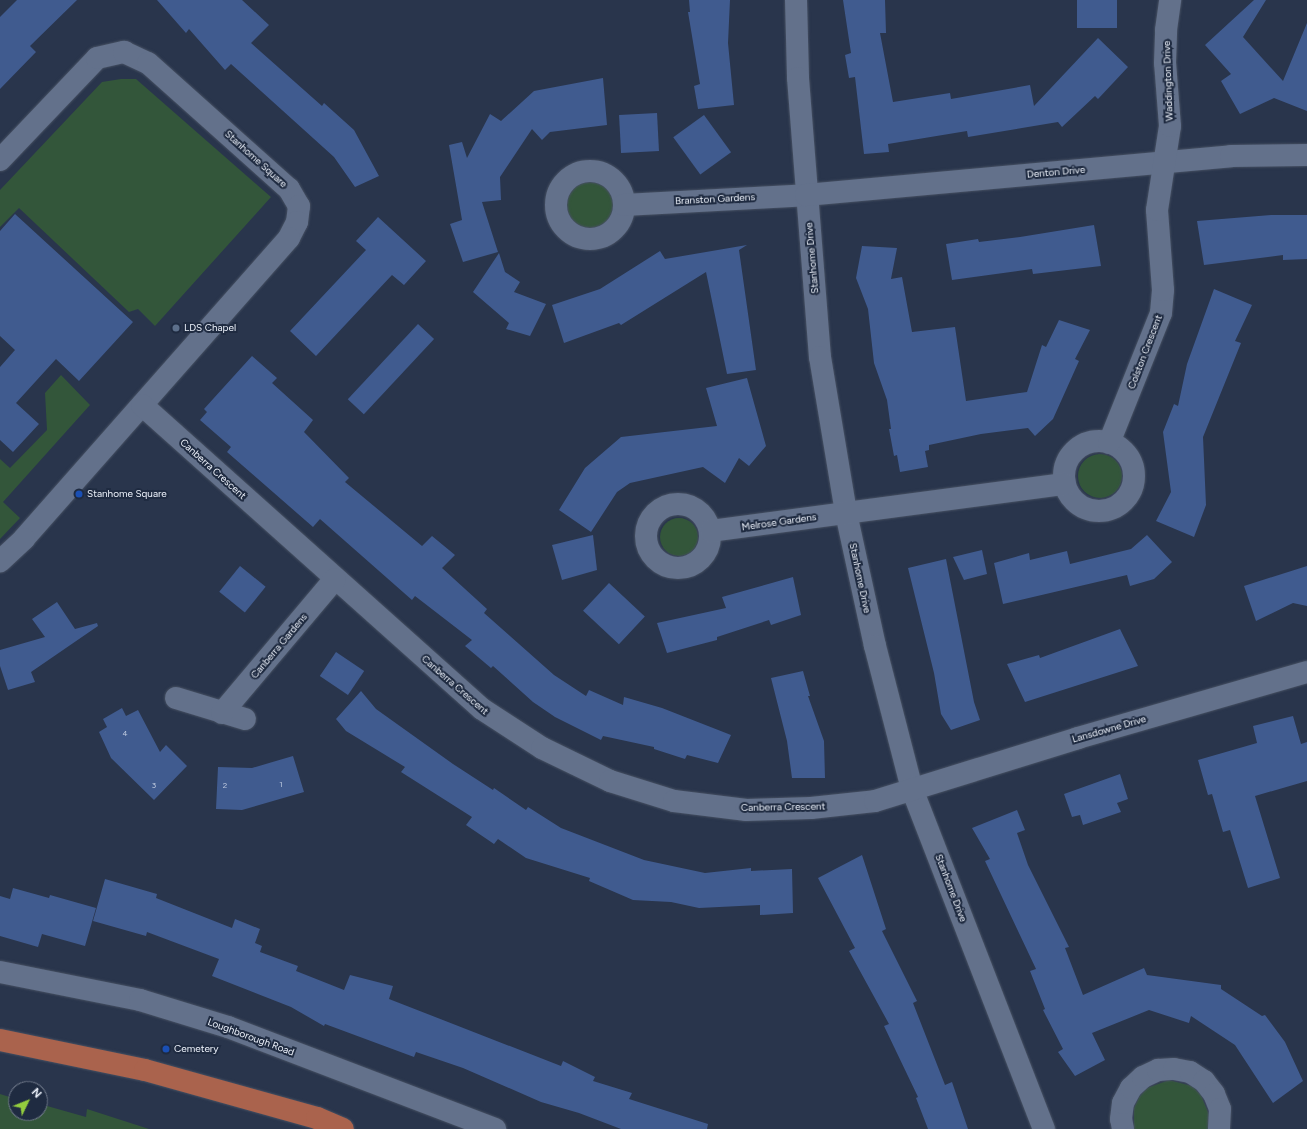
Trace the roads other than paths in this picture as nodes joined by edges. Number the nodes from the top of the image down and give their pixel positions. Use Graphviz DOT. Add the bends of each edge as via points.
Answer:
graph roads {
  1 [pos="796,0"];
  2 [pos="1170,0"];
  3 [pos="1307,155"];
  4 [pos="0,160"];
  5 [pos="1164,162"];
  6 [pos="806,195"];
  7 [pos="624,205"];
  8 [pos="142,406"];
  9 [pos="1109,443"];
  10 [pos="1065,484"];
  11 [pos="846,513"];
  12 [pos="711,531"];
  13 [pos="0,561"];
  14 [pos="335,578"];
  15 [pos="1307,672"];
  16 [pos="176,698"];
  17 [pos="222,713"];
  18 [pos="245,719"];
  19 [pos="912,789"];
  20 [pos="0,972"];
  21 [pos="0,1040"];
  22 [pos="343,1129"];
  23 [pos="495,1129"];
  24 [pos="1044,1129"];
  25 [pos="1123,1129"];
  26 [pos="1219,1129"];
  1 -- 6 [label="street, Stanhome Drive"];
  2 -- 5 [label="street, Waddington Drive" via="1165,62 1170,126"];
  3 -- 5 [label="street, Denton Drive" via="1231,156"];
  4 -- 8 [label="street, Stanhome Square" via="97,58 124,52 148,63 289,189 299,206 298,222 289,238"];
  5 -- 6 [label="street, Denton Drive"];
  5 -- 9 [label="street, Colston Crescent" via="1157,210 1163,290 1161,313"];
  6 -- 7 [label="street, Branston Gardens"];
  6 -- 11 [label="street, Stanhome Drive" via="820,357"];
  8 -- 13 [label="street, Stanhome Square" via="24,539"];
  8 -- 14 [label="street, Canberra Crescent"];
  9 -- 10 [label="street" via="1088,443 1072,454 1064,473"];
  9 -- 10 [label="street" via="1120,448 1133,468 1134,481 1123,502 1112,509 1100,512 1088,510 1069,495"];
  10 -- 11 [label="street"];
  11 -- 12 [label="street, Melrose Gardens"];
  11 -- 19 [label="street, Stanhome Drive" via="875,646"];
  14 -- 17 [label="street, Canberra Gardens"];
  14 -- 19 [label="street, Canberra Crescent" via="482,709 542,748 610,781 674,801 746,810 811,808 875,802"];
  15 -- 19 [label="street, Lansdowne Drive"];
  16 -- 17 [label="street"];
  17 -- 18 [label="street"];
  19 -- 24 [label="street, Stanhome Drive"];
  20 -- 23 [label="street, Loughborough Road" via="140,1000 228,1027"];
  21 -- 22 [label="main road" via="146,1070 317,1118"];
  25 -- 26 [label="street" via="1123,1103 1131,1088 1148,1074 1174,1068 1190,1072 1204,1081 1214,1094 1220,1109"];
}
